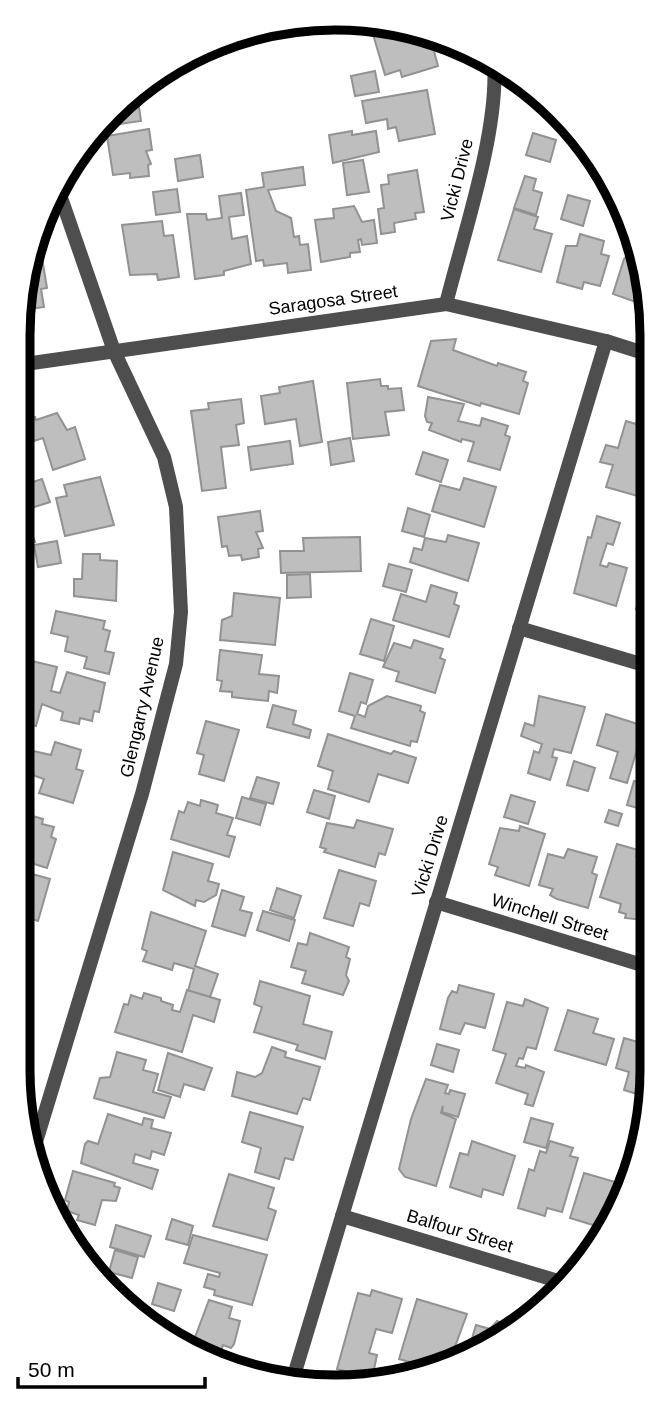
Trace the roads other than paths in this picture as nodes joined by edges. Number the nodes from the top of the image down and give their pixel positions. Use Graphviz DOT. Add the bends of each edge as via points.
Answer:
graph roads {
  1 [pos="495,75"];
  2 [pos="62,199"];
  3 [pos="446,304"];
  4 [pos="606,341"];
  5 [pos="114,351"];
  6 [pos="640,352"];
  7 [pos="30,363"];
  8 [pos="519,628"];
  9 [pos="640,664"];
  10 [pos="436,902"];
  11 [pos="640,964"];
  12 [pos="37,1137"];
  13 [pos="342,1216"];
  14 [pos="556,1280"];
  15 [pos="295,1373"];
  1 -- 3 [label="street, Vicki Drive" via="488,136"];
  2 -- 5 [label="street, Glengarry Avenue"];
  3 -- 4 [label="street, Saragosa Street"];
  3 -- 5 [label="street, Saragosa Street"];
  4 -- 6 [label="street, Saragosa Street"];
  4 -- 8 [label="street, Vicki Drive"];
  5 -- 7 [label="street, Saragosa Street"];
  5 -- 12 [label="street, Glengarry Avenue" via="164,457 176,507 181,611 176,664 142,794"];
  8 -- 9 [label="street"];
  8 -- 10 [label="street, Vicki Drive"];
  10 -- 11 [label="street, Winchell Street"];
  10 -- 13 [label="street, Vicki Drive"];
  13 -- 14 [label="street, Balfour Street"];
  13 -- 15 [label="street, Vicki Drive"];
}
